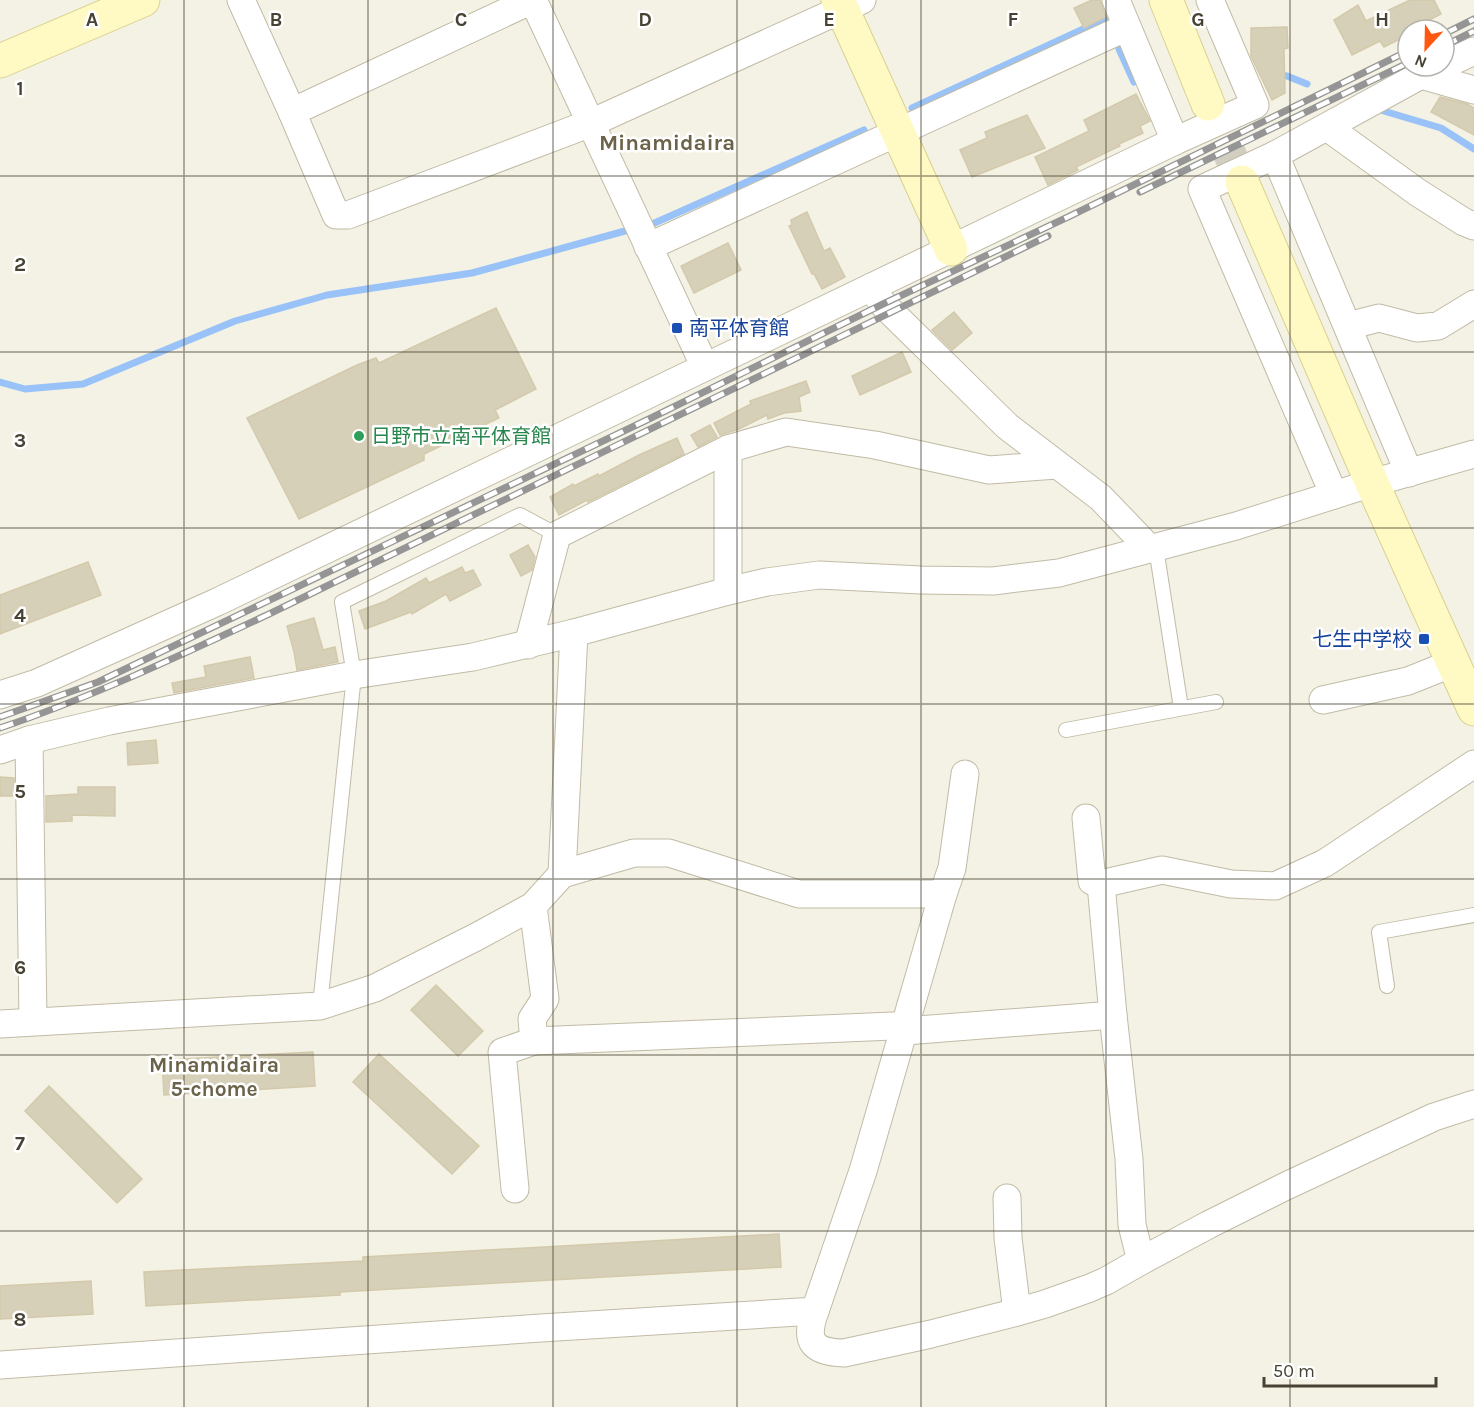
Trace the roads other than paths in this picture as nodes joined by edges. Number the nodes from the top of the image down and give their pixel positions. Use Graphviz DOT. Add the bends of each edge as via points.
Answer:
graph roads {
  1 [pos="143,0"];
  2 [pos="241,0"];
  3 [pos="532,0"];
  4 [pos="1116,0"];
  5 [pos="1166,0"];
  6 [pos="1210,0"];
  7 [pos="847,3"];
  8 [pos="1127,27"];
  9 [pos="1474,51"];
  10 [pos="1,58"];
  11 [pos="1456,59"];
  12 [pos="1418,78"];
  13 [pos="1452,78"];
  14 [pos="1474,90"];
  15 [pos="1208,104"];
  16 [pos="292,112"];
  17 [pos="591,123"];
  18 [pos="1327,127"];
  19 [pos="898,132"];
  20 [pos="1175,141"];
  21 [pos="1275,155"];
  22 [pos="1242,182"];
  23 [pos="1474,226"];
  24 [pos="648,247"];
  25 [pos="951,249"];
  26 [pos="871,287"];
  27 [pos="1474,304"];
  28 [pos="1348,326"];
  29 [pos="705,368"];
  30 [pos="728,449"];
  31 [pos="1474,454"];
  32 [pos="1057,465"];
  33 [pos="1409,472"];
  34 [pos="1372,483"];
  35 [pos="1334,495"];
  36 [pos="557,535"];
  37 [pos="1153,549"];
  38 [pos="728,591"];
  39 [pos="574,633"];
  40 [pos="528,645"];
  41 [pos="1453,663"];
  42 [pos="354,675"];
  43 [pos="0,695"];
  44 [pos="1323,700"];
  45 [pos="1216,702"];
  46 [pos="1181,708"];
  47 [pos="1474,709"];
  48 [pos="1066,729"];
  49 [pos="29,740"];
  50 [pos="0,750"];
  51 [pos="1474,764"];
  52 [pos="965,774"];
  53 [pos="1086,818"];
  54 [pos="562,874"];
  55 [pos="1101,884"];
  56 [pos="943,894"];
  57 [pos="533,906"];
  58 [pos="1474,915"];
  59 [pos="1387,986"];
  60 [pos="320,1005"];
  61 [pos="1113,1015"];
  62 [pos="33,1021"];
  63 [pos="0,1024"];
  64 [pos="905,1031"];
  65 [pos="534,1041"];
  66 [pos="1474,1104"];
  67 [pos="515,1189"];
  68 [pos="1007,1198"];
  69 [pos="1141,1261"];
  70 [pos="815,1311"];
  71 [pos="1017,1312"];
  72 [pos="0,1365"];
  1 -- 10 [label="street"];
  2 -- 16 [label="street"];
  3 -- 16 [label="street"];
  3 -- 17 [label="street"];
  4 -- 8 [label="street"];
  5 -- 15 [label="street"];
  6 -- 20 [label="street" via="1255,105"];
  7 -- 17 [label="street"];
  7 -- 19 [label="street"];
  8 -- 19 [label="street"];
  8 -- 20 [label="street"];
  9 -- 11 [label="street"];
  12 -- 18 [label="street"];
  13 -- 14 [label="street"];
  16 -- 17 [label="street" via="336,215 348,215"];
  17 -- 24 [label="street"];
  18 -- 21 [label="street"];
  18 -- 23 [label="street" via="1417,192"];
  19 -- 24 [label="street"];
  19 -- 25 [label="street"];
  20 -- 25 [label="street"];
  21 -- 28 [label="street"];
  21 -- 35 [label="street" via="1202,189"];
  22 -- 34 [label="street"];
  24 -- 29 [label="street"];
  25 -- 26 [label="street"];
  26 -- 29 [label="street"];
  26 -- 32 [label="street" via="883,304 1007,426"];
  27 -- 28 [label="street" via="1438,326 1417,328 1379,318"];
  28 -- 33 [label="street"];
  29 -- 43 [label="street" via="217,602"];
  30 -- 32 [label="street" via="786,432 875,445 989,470"];
  30 -- 36 [label="street"];
  30 -- 38 [label="street"];
  31 -- 33 [label="street"];
  32 -- 37 [label="street" via="1101,498"];
  33 -- 34 [label="street"];
  34 -- 35 [label="street"];
  34 -- 41 [label="street"];
  35 -- 37 [label="street"];
  36 -- 40 [label="street"];
  36 -- 42 [label="lane" via="520,515 342,602"];
  37 -- 38 [label="street" via="1059,573 993,580 819,575"];
  37 -- 46 [label="lane"];
  38 -- 39 [label="street"];
  39 -- 40 [label="street"];
  39 -- 54 [label="street"];
  40 -- 42 [label="street"];
  41 -- 44 [label="street" via="1408,681"];
  41 -- 47 [label="street"];
  42 -- 49 [label="street"];
  42 -- 60 [label="lane"];
  45 -- 46 [label="lane"];
  46 -- 48 [label="lane"];
  49 -- 50 [label="street"];
  49 -- 62 [label="street"];
  51 -- 55 [label="street" via="1325,863 1275,886 1232,884 1162,870"];
  52 -- 56 [label="street" via="952,868"];
  53 -- 55 [label="street" via="1092,881"];
  54 -- 56 [label="street" via="634,853 669,854 799,894"];
  54 -- 57 [label="street"];
  55 -- 61 [label="street"];
  56 -- 64 [label="street"];
  57 -- 60 [label="street" via="375,988"];
  57 -- 65 [label="street" via="545,999 532,1019"];
  58 -- 59 [label="lane" via="1378,932"];
  60 -- 62 [label="street"];
  61 -- 64 [label="street"];
  61 -- 69 [label="street" via="1132,1225"];
  62 -- 63 [label="street"];
  64 -- 65 [label="street" via="893,1026"];
  64 -- 70 [label="street"];
  65 -- 67 [label="street" via="502,1052"];
  66 -- 69 [label="street" via="1434,1117 1364,1149"];
  68 -- 71 [label="street"];
  69 -- 71 [label="street" via="1090,1288"];
  70 -- 71 [label="street" via="810,1324 811,1340 821,1349 835,1353"];
  70 -- 72 [label="street"];
}
